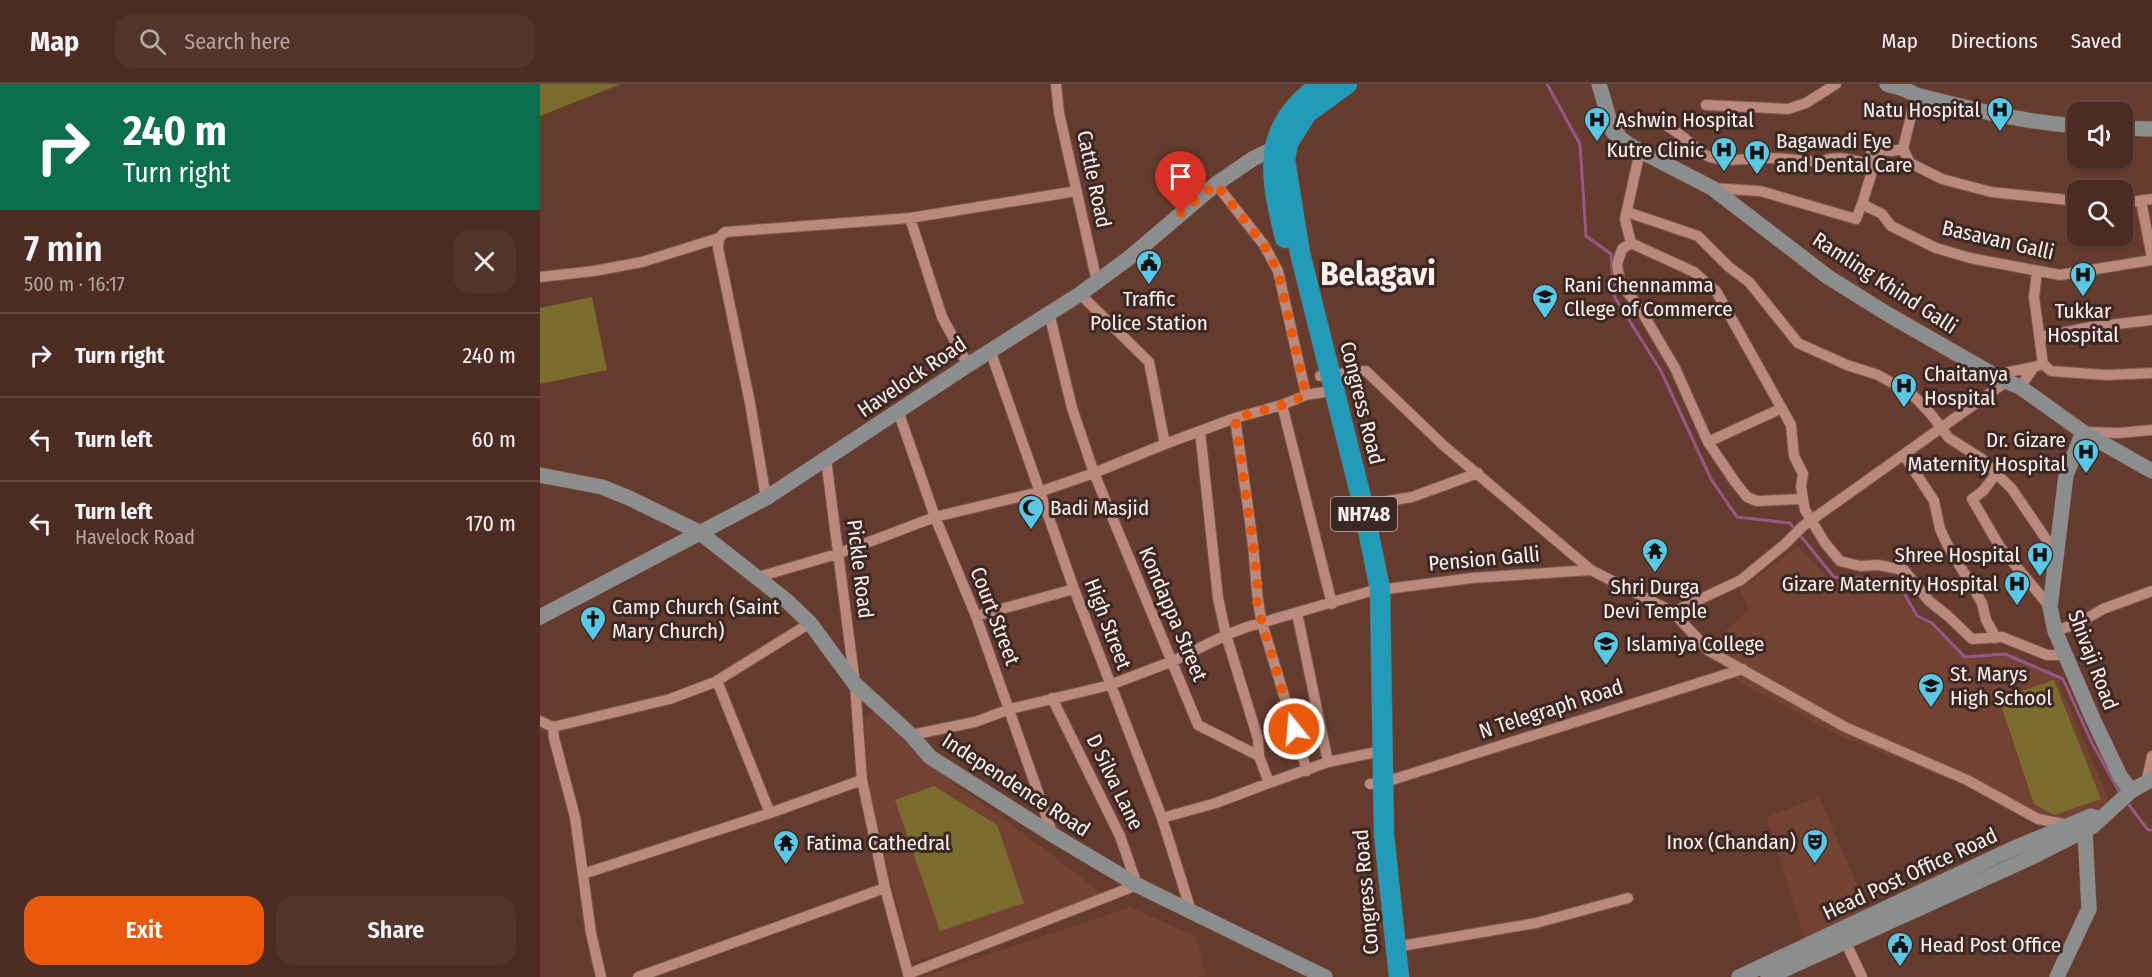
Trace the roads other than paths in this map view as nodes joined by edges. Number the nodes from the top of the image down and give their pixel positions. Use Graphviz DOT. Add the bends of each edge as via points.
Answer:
graph roads {
  1 [pos="1056,84"];
  2 [pos="1322,84"];
  3 [pos="1347,84"];
  4 [pos="1836,84"];
  5 [pos="1887,84"];
  6 [pos="1604,85"];
  7 [pos="1916,95"];
  8 [pos="1706,105"];
  9 [pos="2067,125"];
  10 [pos="2133,128"];
  11 [pos="2152,129"];
  12 [pos="1613,132"];
  13 [pos="1281,145"];
  14 [pos="1902,149"];
  15 [pos="1640,151"];
  16 [pos="1874,165"];
  17 [pos="1216,184"];
  18 [pos="1712,188"];
  19 [pos="1077,191"];
  20 [pos="2067,200"];
  21 [pos="2147,200"];
  22 [pos="1862,204"];
  23 [pos="1627,212"];
  24 [pos="910,218"];
  25 [pos="719,238"];
  26 [pos="1631,243"];
  27 [pos="2152,259"];
  28 [pos="2037,271"];
  29 [pos="540,277"];
  30 [pos="1096,282"];
  31 [pos="1080,294"];
  32 [pos="1049,313"];
  33 [pos="2152,320"];
  34 [pos="2040,337"];
  35 [pos="990,350"];
  36 [pos="968,364"];
  37 [pos="2038,365"];
  38 [pos="2152,373"];
  39 [pos="2007,381"];
  40 [pos="1320,384"];
  41 [pos="1282,405"];
  42 [pos="1782,408"];
  43 [pos="898,411"];
  44 [pos="1235,418"];
  45 [pos="1940,428"];
  46 [pos="2152,430"];
  47 [pos="1200,431"];
  48 [pos="2083,432"];
  49 [pos="1708,442"];
  50 [pos="1165,444"];
  51 [pos="1904,454"];
  52 [pos="826,459"];
  53 [pos="2152,471"];
  54 [pos="1094,473"];
  55 [pos="1478,473"];
  56 [pos="1996,474"];
  57 [pos="540,475"];
  58 [pos="1039,492"];
  59 [pos="766,498"];
  60 [pos="1802,499"];
  61 [pos="1363,505"];
  62 [pos="935,517"];
  63 [pos="1808,523"];
  64 [pos="699,532"];
  65 [pos="2056,550"];
  66 [pos="837,554"];
  67 [pos="1591,570"];
  68 [pos="758,577"];
  69 [pos="1074,589"];
  70 [pos="1375,590"];
  71 [pos="2152,591"];
  72 [pos="1332,604"];
  73 [pos="2050,607"];
  74 [pos="1673,612"];
  75 [pos="1297,613"];
  76 [pos="976,616"];
  77 [pos="540,617"];
  78 [pos="810,623"];
  79 [pos="1262,623"];
  80 [pos="2055,631"];
  81 [pos="1226,635"];
  82 [pos="1996,638"];
  83 [pos="2065,655"];
  84 [pos="1173,662"];
  85 [pos="1743,669"];
  86 [pos="717,681"];
  87 [pos="855,684"];
  88 [pos="1110,684"];
  89 [pos="1052,698"];
  90 [pos="1010,710"];
  91 [pos="540,721"];
  92 [pos="553,727"];
  93 [pos="911,735"];
  94 [pos="1376,753"];
  95 [pos="1259,756"];
  96 [pos="2152,756"];
  97 [pos="1328,762"];
  98 [pos="1306,771"];
  99 [pos="862,780"];
  100 [pos="2149,781"];
  101 [pos="1269,783"];
  102 [pos="1376,783"];
  103 [pos="2125,798"];
  104 [pos="770,813"];
  105 [pos="1162,818"];
  106 [pos="2100,819"];
  107 [pos="2068,825"];
  108 [pos="2085,830"];
  109 [pos="1053,835"];
  110 [pos="584,874"];
  111 [pos="1137,885"];
  112 [pos="885,888"];
  113 [pos="1628,898"];
  114 [pos="1191,911"];
  115 [pos="1845,941"];
  116 [pos="1395,947"];
  117 [pos="671,966"];
  118 [pos="908,975"];
  119 [pos="601,977"];
  120 [pos="638,977"];
  121 [pos="674,977"];
  122 [pos="1325,977"];
  123 [pos="1386,977"];
  124 [pos="1399,977"];
  125 [pos="1739,977"];
  126 [pos="1768,977"];
  127 [pos="1862,977"];
  128 [pos="2057,977"];
  1 -- 19 [label="street, Cattle Road"];
  2 -- 13 [label="highway, Congress Road / NH748" via="1306,95 1284,123"];
  3 -- 13 [label="highway, Congress Road / NH748" via="1307,113"];
  4 -- 8 [label="street" via="1788,109"];
  5 -- 7 [label="street"];
  6 -- 12 [label="street"];
  7 -- 9 [label="street" via="2009,118"];
  7 -- 14 [label="street"];
  10 -- 11 [label="street"];
  12 -- 15 [label="street, Ramling Khind Galli"];
  12 -- 16 [label="street" via="1630,122 1650,119 1713,158 1821,162 1844,158"];
  13 -- 17 [label="street, Havelock Road"];
  13 -- 40 [label="highway, Congress Road / NH748" via="1272,166 1273,185"];
  14 -- 16 [label="street" via="1871,150"];
  14 -- 20 [label="street" via="1910,163 1942,179 1991,192"];
  15 -- 18 [label="street, Ramling Khind Galli"];
  15 -- 23 [label="street"];
  16 -- 22 [label="street"];
  17 -- 30 [label="street, Havelock Road"];
  17 -- 40 [label="street" via="1264,245"];
  18 -- 22 [label="street" via="1760,191 1856,219"];
  18 -- 39 [label="street, Ramling Khind Galli" via="1828,277"];
  19 -- 24 [label="street"];
  19 -- 30 [label="street, Cattle Road"];
  21 -- 27 [label="street"];
  22 -- 28 [label="street, Basavan Galli" via="1882,214 1891,226 1936,248"];
  23 -- 26 [label="street"];
  23 -- 45 [label="street" via="1698,236 1749,282 1798,343 1878,375 1912,394"];
  24 -- 25 [label="street" via="725,232"];
  24 -- 36 [label="street" via="942,316"];
  25 -- 29 [label="street" via="642,262"];
  25 -- 59 [label="street"];
  26 -- 42 [label="street" via="1694,272 1716,291"];
  26 -- 49 [label="street" via="1622,249 1617,264 1620,283 1676,368"];
  27 -- 28 [label="street, Basavan Galli" via="2060,275"];
  28 -- 34 [label="street" via="2034,297"];
  30 -- 31 [label="street, Havelock Road"];
  31 -- 32 [label="street, Havelock Road"];
  31 -- 50 [label="street" via="1149,362"];
  32 -- 35 [label="street, Havelock Road"];
  32 -- 54 [label="street, Kondappa Street" via="1072,408"];
  33 -- 34 [label="street"];
  34 -- 37 [label="street"];
  35 -- 36 [label="street, Havelock Road"];
  35 -- 58 [label="street, High Street"];
  36 -- 43 [label="street, Havelock Road"];
  37 -- 38 [label="street" via="2051,371 2106,375"];
  37 -- 39 [label="street"];
  37 -- 39 [label="street"];
  39 -- 45 [label="street"];
  39 -- 48 [label="street, Ramling Khind Galli"];
  40 -- 41 [label="street"];
  40 -- 55 [label="street" via="1366,370 1443,445"];
  40 -- 61 [label="highway, Congress Road / NH748"];
  40 -- 70 [label="highway, Congress Road / NH748"];
  41 -- 44 [label="street"];
  41 -- 72 [label="street"];
  42 -- 49 [label="street"];
  42 -- 60 [label="street" via="1791,425 1794,456 1803,474"];
  43 -- 52 [label="street, Havelock Road"];
  43 -- 62 [label="street, Court Street"];
  44 -- 47 [label="street"];
  44 -- 79 [label="street"];
  45 -- 51 [label="street"];
  45 -- 56 [label="street"];
  46 -- 48 [label="street"];
  47 -- 50 [label="street"];
  47 -- 81 [label="street" via="1218,598"];
  48 -- 53 [label="street, Ramling Khind Galli"];
  48 -- 65 [label="street, Shivaji Road" via="2066,475"];
  49 -- 60 [label="street" via="1747,497 1757,501"];
  50 -- 54 [label="street"];
  51 -- 63 [label="street"];
  51 -- 82 [label="street" via="1934,501 1940,529 1982,603"];
  52 -- 59 [label="street, Havelock Road"];
  52 -- 66 [label="street, Pickle Road"];
  54 -- 58 [label="street"];
  54 -- 84 [label="street, Kondappa Street"];
  55 -- 61 [label="street" via="1412,497"];
  55 -- 67 [label="street"];
  56 -- 65 [label="street" via="2012,489"];
  56 -- 73 [label="street" via="1972,499 2000,547"];
  57 -- 64 [label="street, Independence Road" via="602,487"];
  58 -- 62 [label="street"];
  58 -- 69 [label="street, High Street"];
  59 -- 64 [label="street, Havelock Road"];
  60 -- 63 [label="street"];
  61 -- 70 [label="highway, Congress Road / NH748"];
  62 -- 66 [label="street"];
  62 -- 76 [label="street, Court Street"];
  63 -- 74 [label="street" via="1741,580"];
  63 -- 82 [label="street" via="1840,561 1904,570 1929,601 1972,639"];
  64 -- 68 [label="street, Independence Road"];
  64 -- 77 [label="street, Havelock Road"];
  65 -- 73 [label="street, Shivaji Road"];
  66 -- 68 [label="street"];
  66 -- 87 [label="street, Pickle Road"];
  67 -- 70 [label="street, Pension Galli" via="1472,578"];
  67 -- 74 [label="street"];
  68 -- 78 [label="street, Independence Road"];
  69 -- 76 [label="street"];
  69 -- 88 [label="street, High Street"];
  70 -- 72 [label="street, Pension Galli"];
  70 -- 94 [label="highway, Congress Road / NH748"];
  71 -- 80 [label="street"];
  72 -- 75 [label="street, Pension Galli"];
  73 -- 80 [label="street, Shivaji Road"];
  74 -- 85 [label="street" via="1709,651"];
  75 -- 79 [label="street, Pension Galli"];
  75 -- 97 [label="street"];
  76 -- 90 [label="street, Court Street"];
  78 -- 86 [label="street"];
  78 -- 87 [label="street, Independence Road"];
  79 -- 81 [label="street, Pension Galli"];
  79 -- 98 [label="street"];
  80 -- 83 [label="street, Shivaji Road"];
  81 -- 84 [label="street, Pension Galli"];
  81 -- 95 [label="street" via="1255,727"];
  82 -- 83 [label="street" via="2047,655"];
  83 -- 103 [label="street, Shivaji Road" via="2118,772"];
  84 -- 88 [label="street, Pension Galli"];
  84 -- 95 [label="street, Kondappa Street" via="1198,725"];
  85 -- 102 [label="street, N Telegraph Road"];
  85 -- 107 [label="street" via="1845,727 1967,780 2038,819"];
  86 -- 92 [label="street" via="670,699"];
  86 -- 104 [label="street"];
  87 -- 93 [label="street, Independence Road"];
  87 -- 99 [label="street, Pickle Road"];
  88 -- 89 [label="street, Pension Galli"];
  88 -- 105 [label="street, High Street"];
  89 -- 90 [label="street, Pension Galli"];
  89 -- 111 [label="street, D Silva Lane" via="1120,836"];
  90 -- 93 [label="street, Pension Galli" via="975,722"];
  90 -- 109 [label="street, Court Street"];
  91 -- 92 [label="street"];
  92 -- 110 [label="street"];
  93 -- 109 [label="street, Independence Road" via="930,757"];
  94 -- 97 [label="street"];
  94 -- 102 [label="highway, Congress Road / NH748"];
  95 -- 101 [label="street"];
  96 -- 100 [label="street"];
  97 -- 98 [label="street"];
  98 -- 101 [label="street"];
  99 -- 104 [label="street"];
  99 -- 112 [label="street, Pickle Road"];
  100 -- 103 [label="street, Head Post Office Road"];
  101 -- 105 [label="street"];
  102 -- 116 [label="highway, Congress Road / NH748"];
  102 -- 123 [label="highway, Congress Road / NH748" via="1374,861"];
  103 -- 106 [label="street, Head Post Office Road"];
  104 -- 110 [label="street"];
  105 -- 114 [label="street, High Street"];
  106 -- 107 [label="street, Head Post Office Road" via="2091,816"];
  106 -- 108 [label="street, Head Post Office Road"];
  107 -- 108 [label="street"];
  107 -- 125 [label="street, Head Post Office Road"];
  108 -- 115 [label="street, Head Post Office Road"];
  108 -- 128 [label="street" via="2088,909"];
  109 -- 111 [label="street, Independence Road"];
  110 -- 119 [label="street"];
  111 -- 114 [label="street, Independence Road"];
  111 -- 118 [label="street"];
  112 -- 117 [label="street"];
  112 -- 118 [label="street, Pickle Road"];
  113 -- 116 [label="street" via="1536,922"];
  114 -- 122 [label="street, Independence Road"];
  115 -- 126 [label="street, Head Post Office Road"];
  115 -- 127 [label="street"];
  116 -- 124 [label="highway, Congress Road / NH748"];
  117 -- 120 [label="street"];
  117 -- 121 [label="street"];
}
